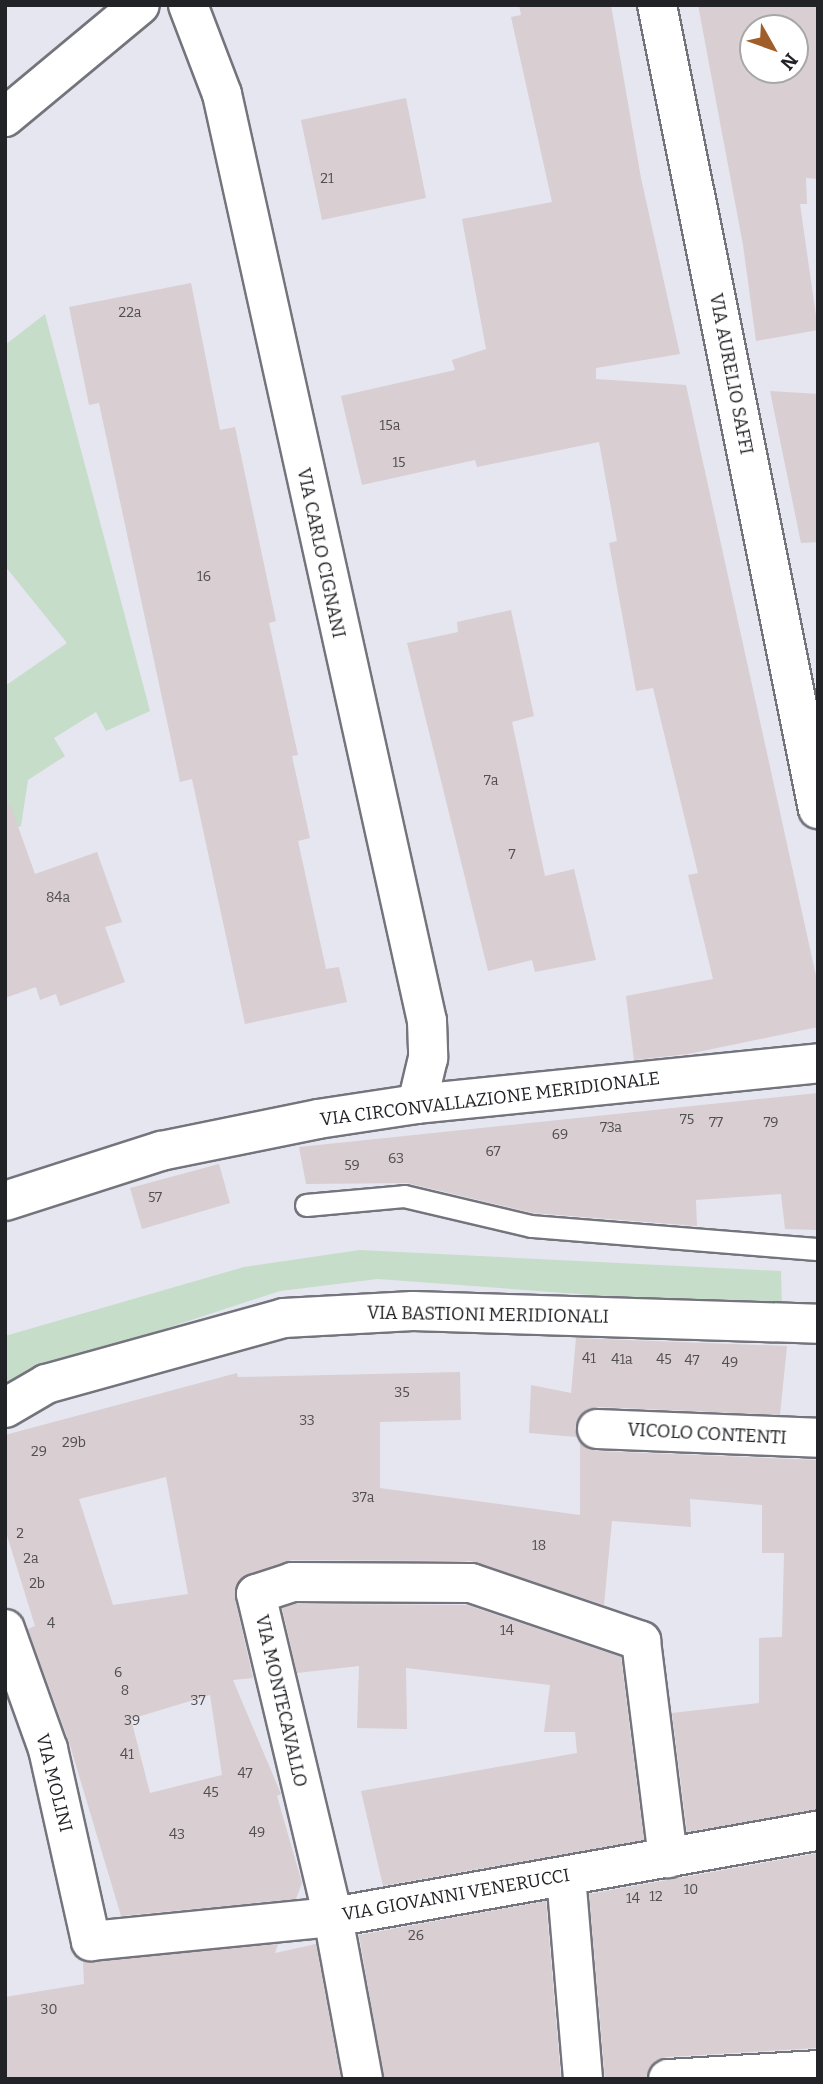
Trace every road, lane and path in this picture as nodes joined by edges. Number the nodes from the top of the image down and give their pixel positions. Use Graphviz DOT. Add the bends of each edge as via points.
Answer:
graph roads {
  1 [pos="141,5"];
  2 [pos="188,5"];
  3 [pos="657,5"];
  4 [pos="5,117"];
  5 [pos="818,809"];
  6 [pos="818,1063"];
  7 [pos="416,1104"];
  8 [pos="5,1200"];
  9 [pos="306,1205"];
  10 [pos="818,1249"];
  11 [pos="818,1324"];
  12 [pos="5,1408"];
  13 [pos="597,1429"];
  14 [pos="818,1438"];
  15 [pos="5,1629"];
  16 [pos="818,1831"];
  17 [pos="667,1857"];
  18 [pos="566,1876"];
  19 [pos="333,1917"];
  20 [pos="91,1941"];
  21 [pos="818,2070"];
  22 [pos="363,2079"];
  23 [pos="583,2079"];
  24 [pos="668,2079"];
  1 -- 4 [label="street"];
  2 -- 7 [label="street, VIA CARLO CIGNANI" via="222,94 427,1021 428,1058"];
  3 -- 5 [label="street, VIA AURELIO SAFFI"];
  6 -- 7 [label="street, VIA CIRCONVALLAZIONE MERIDIONALE"];
  7 -- 8 [label="street, VIA CIRCONVALLAZIONE MERIDIONALE" via="224,1135 119,1162"];
  9 -- 10 [label="lane" via="404,1196 531,1226"];
  11 -- 12 [label="street, VIA BASTIONI MERIDIONALI" via="413,1311 284,1318 46,1384"];
  13 -- 14 [label="street, VICOLO CONTENTI"];
  15 -- 20 [label="street, VIA MOLINI" via="48,1749"];
  16 -- 17 [label="street, VIA GIOVANNI VENERUCCI"];
  17 -- 18 [label="street, VIA GIOVANNI VENERUCCI"];
  17 -- 19 [label="street, VIA MONTECAVALLO" via="641,1641 471,1583 292,1582 256,1594"];
  18 -- 19 [label="street, VIA GIOVANNI VENERUCCI"];
  18 -- 23 [label="street"];
  19 -- 20 [label="street, VIA GIOVANNI VENERUCCI"];
  19 -- 22 [label="street"];
  21 -- 24 [label="street"];
}
